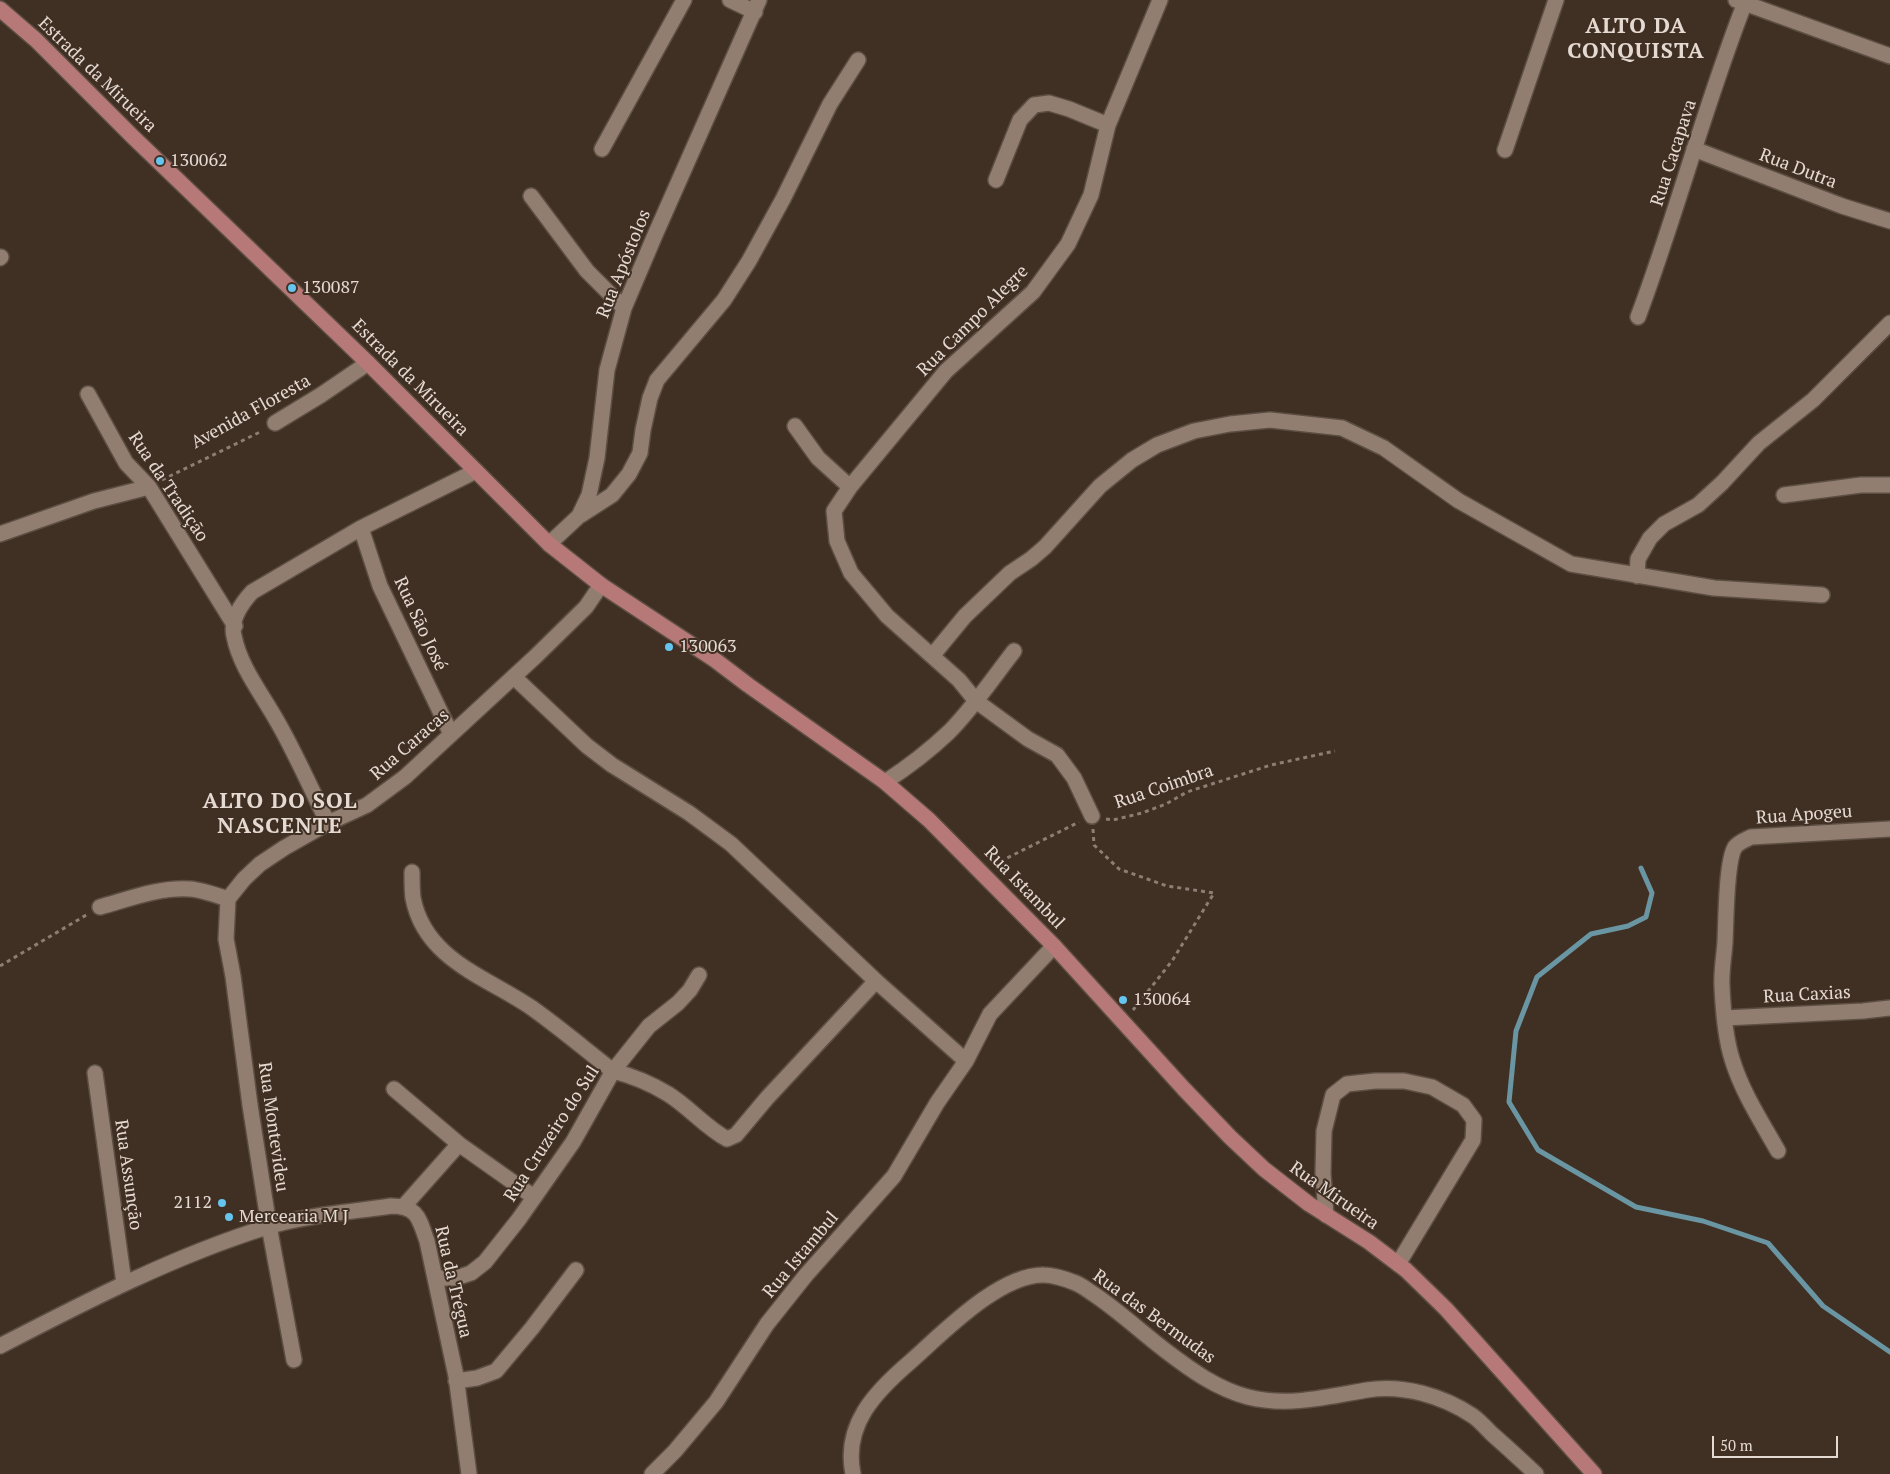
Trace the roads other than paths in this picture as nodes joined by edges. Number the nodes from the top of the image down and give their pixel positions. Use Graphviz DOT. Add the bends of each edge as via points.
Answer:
graph roads {
  1 [pos="684,0"];
  2 [pos="730,0"];
  3 [pos="1160,0"];
  4 [pos="1556,0"];
  5 [pos="1742,1"];
  6 [pos="757,6"];
  7 [pos="0,9"];
  8 [pos="1890,56"];
  9 [pos="858,60"];
  10 [pos="1108,125"];
  11 [pos="602,148"];
  12 [pos="1694,148"];
  13 [pos="1505,150"];
  14 [pos="996,180"];
  15 [pos="531,196"];
  16 [pos="1890,221"];
  17 [pos="624,308"];
  18 [pos="1638,317"];
  19 [pos="1890,323"];
  20 [pos="368,363"];
  21 [pos="88,394"];
  22 [pos="276,423"];
  23 [pos="795,426"];
  24 [pos="476,471"];
  25 [pos="1890,485"];
  26 [pos="149,486"];
  27 [pos="850,487"];
  28 [pos="1784,495"];
  29 [pos="580,516"];
  30 [pos="360,528"];
  31 [pos="1,531"];
  32 [pos="549,544"];
  33 [pos="1637,576"];
  34 [pos="601,584"];
  35 [pos="1822,595"];
  36 [pos="234,626"];
  37 [pos="1014,651"];
  38 [pos="932,656"];
  39 [pos="514,677"];
  40 [pos="976,701"];
  41 [pos="452,734"];
  42 [pos="885,782"];
  43 [pos="1092,816"];
  44 [pos="328,823"];
  45 [pos="1890,829"];
  46 [pos="412,872"];
  47 [pos="228,899"];
  48 [pos="100,907"];
  49 [pos="1054,946"];
  50 [pos="699,975"];
  51 [pos="876,981"];
  52 [pos="1890,1008"];
  53 [pos="1725,1018"];
  54 [pos="966,1061"];
  55 [pos="613,1071"];
  56 [pos="95,1073"];
  57 [pos="394,1089"];
  58 [pos="459,1144"];
  59 [pos="1778,1151"];
  60 [pos="534,1197"];
  61 [pos="404,1206"];
  62 [pos="1326,1215"];
  63 [pos="269,1226"];
  64 [pos="1398,1264"];
  65 [pos="576,1270"];
  66 [pos="435,1278"];
  67 [pos="124,1282"];
  68 [pos="0,1346"];
  69 [pos="294,1360"];
  70 [pos="456,1381"];
  71 [pos="469,1474"];
  72 [pos="652,1474"];
  73 [pos="854,1474"];
  74 [pos="1536,1474"];
  75 [pos="1594,1474"];
  1 -- 11 [label="street"];
  2 -- 6 [label="street"];
  3 -- 10 [label="street, Rua Campo Alegre"];
  4 -- 13 [label="street"];
  5 -- 8 [label="street"];
  5 -- 12 [label="street, Rua Cacapava"];
  6 -- 17 [label="street, Rua Apóstolos"];
  7 -- 20 [label="main road, Estrada da Mirueira" via="36,40"];
  9 -- 29 [label="street" via="830,104 744,269 724,300 657,380 642,430 640,454 629,474 612,495"];
  10 -- 14 [label="street" via="1050,103 1034,105 1020,120"];
  10 -- 27 [label="street, Rua Campo Alegre" via="1091,195 1068,244 1033,292 946,371"];
  12 -- 16 [label="street, Rua Dutra" via="1842,206"];
  12 -- 18 [label="street, Rua Cacapava" via="1661,257"];
  15 -- 17 [label="street" via="587,271"];
  17 -- 29 [label="street, Rua Apóstolos" via="608,370 597,458 589,495"];
  19 -- 33 [label="street" via="1813,400 1759,443 1722,484 1698,504 1664,524 1650,538 1638,559"];
  20 -- 22 [label="street, Avenida Floresta"];
  20 -- 24 [label="main road, Estrada da Mirueira"];
  21 -- 26 [label="street, Rua da Tradição" via="126,463"];
  23 -- 27 [label="street" via="818,458"];
  24 -- 30 [label="street"];
  24 -- 32 [label="main road, Estrada da Mirueira"];
  25 -- 28 [label="street" via="1862,485"];
  26 -- 31 [label="street"];
  26 -- 36 [label="street, Rua da Tradição"];
  27 -- 38 [label="street, Rua Campo Alegre" via="834,511 837,541 851,573 887,616"];
  29 -- 32 [label="street, Rua Apóstolos"];
  30 -- 36 [label="street" via="252,592 236,616"];
  30 -- 41 [label="street, Rua São José" via="380,586"];
  32 -- 34 [label="main road, Estrada da Mirueira"];
  33 -- 35 [label="street" via="1714,588"];
  33 -- 38 [label="street" via="1571,564 1459,501 1384,448 1342,428 1270,420 1230,424 1194,432 1132,460 1100,486 1045,547 1010,573 965,616"];
  34 -- 39 [label="street, Rua Caracas" via="586,607"];
  34 -- 42 [label="main road, Rua Istambul" via="715,660"];
  36 -- 44 [label="street" via="233,635 243,662 278,722"];
  37 -- 40 [label="street"];
  38 -- 40 [label="street" via="959,680"];
  39 -- 41 [label="street, Rua Caracas"];
  39 -- 51 [label="street" via="587,746 730,844"];
  40 -- 42 [label="street" via="949,732"];
  40 -- 43 [label="street" via="1028,739 1057,755 1074,778"];
  41 -- 44 [label="street, Rua Caracas" via="387,792"];
  42 -- 49 [label="main road, Rua Istambul" via="981,871"];
  44 -- 47 [label="street, Rua Caracas" via="260,864"];
  45 -- 53 [label="street, Rua Apogeu" via="1751,837 1735,848 1726,902 1722,986"];
  46 -- 55 [label="street" via="417,912 426,931 441,950 454,962 531,1008"];
  47 -- 48 [label="street" via="191,889 177,889"];
  47 -- 63 [label="street, Rua Montevideu" via="226,939"];
  49 -- 54 [label="street, Rua Istambul" via="990,1014"];
  49 -- 62 [label="main road, Rua Mirueira" via="1184,1089 1264,1169"];
  50 -- 55 [label="street" via="678,1003 648,1026"];
  51 -- 54 [label="street"];
  51 -- 55 [label="street, Rua Cruzeiro do Sul" via="736,1135 728,1139 669,1094 636,1077"];
  52 -- 53 [label="street, Rua Caxias"];
  53 -- 59 [label="street" via="1740,1082"];
  54 -- 72 [label="street, Rua Istambul" via="894,1176 806,1275 767,1324 716,1402"];
  55 -- 60 [label="street, Rua Cruzeiro do Sul" via="573,1142"];
  56 -- 67 [label="street, Rua Assunção"];
  57 -- 58 [label="street"];
  58 -- 60 [label="street"];
  58 -- 61 [label="street"];
  60 -- 66 [label="street, Rua Cruzeiro do Sul" via="485,1262 471,1273 456,1278"];
  61 -- 63 [label="street"];
  61 -- 66 [label="street, Rua da Trégua" via="412,1210 420,1221"];
  62 -- 64 [label="main road, Rua Mirueira"];
  62 -- 64 [label="street" via="1324,1131 1333,1095 1347,1084 1404,1081 1432,1087 1463,1105 1474,1120 1473,1140"];
  63 -- 67 [label="street"];
  63 -- 69 [label="street, Rua Montevideu"];
  64 -- 75 [label="main road, Rua Mirueira" via="1446,1309"];
  65 -- 70 [label="street" via="496,1370"];
  66 -- 70 [label="street, Rua da Trégua"];
  67 -- 68 [label="street"];
  70 -- 71 [label="street, Rua da Trégua"];
  73 -- 74 [label="street, Rua das Bermudas" via="852,1438 864,1409 886,1382 993,1293 1020,1280 1044,1275 1074,1282 1214,1384 1247,1397 1281,1402 1369,1390 1418,1392 1439,1398 1475,1418"];
}
